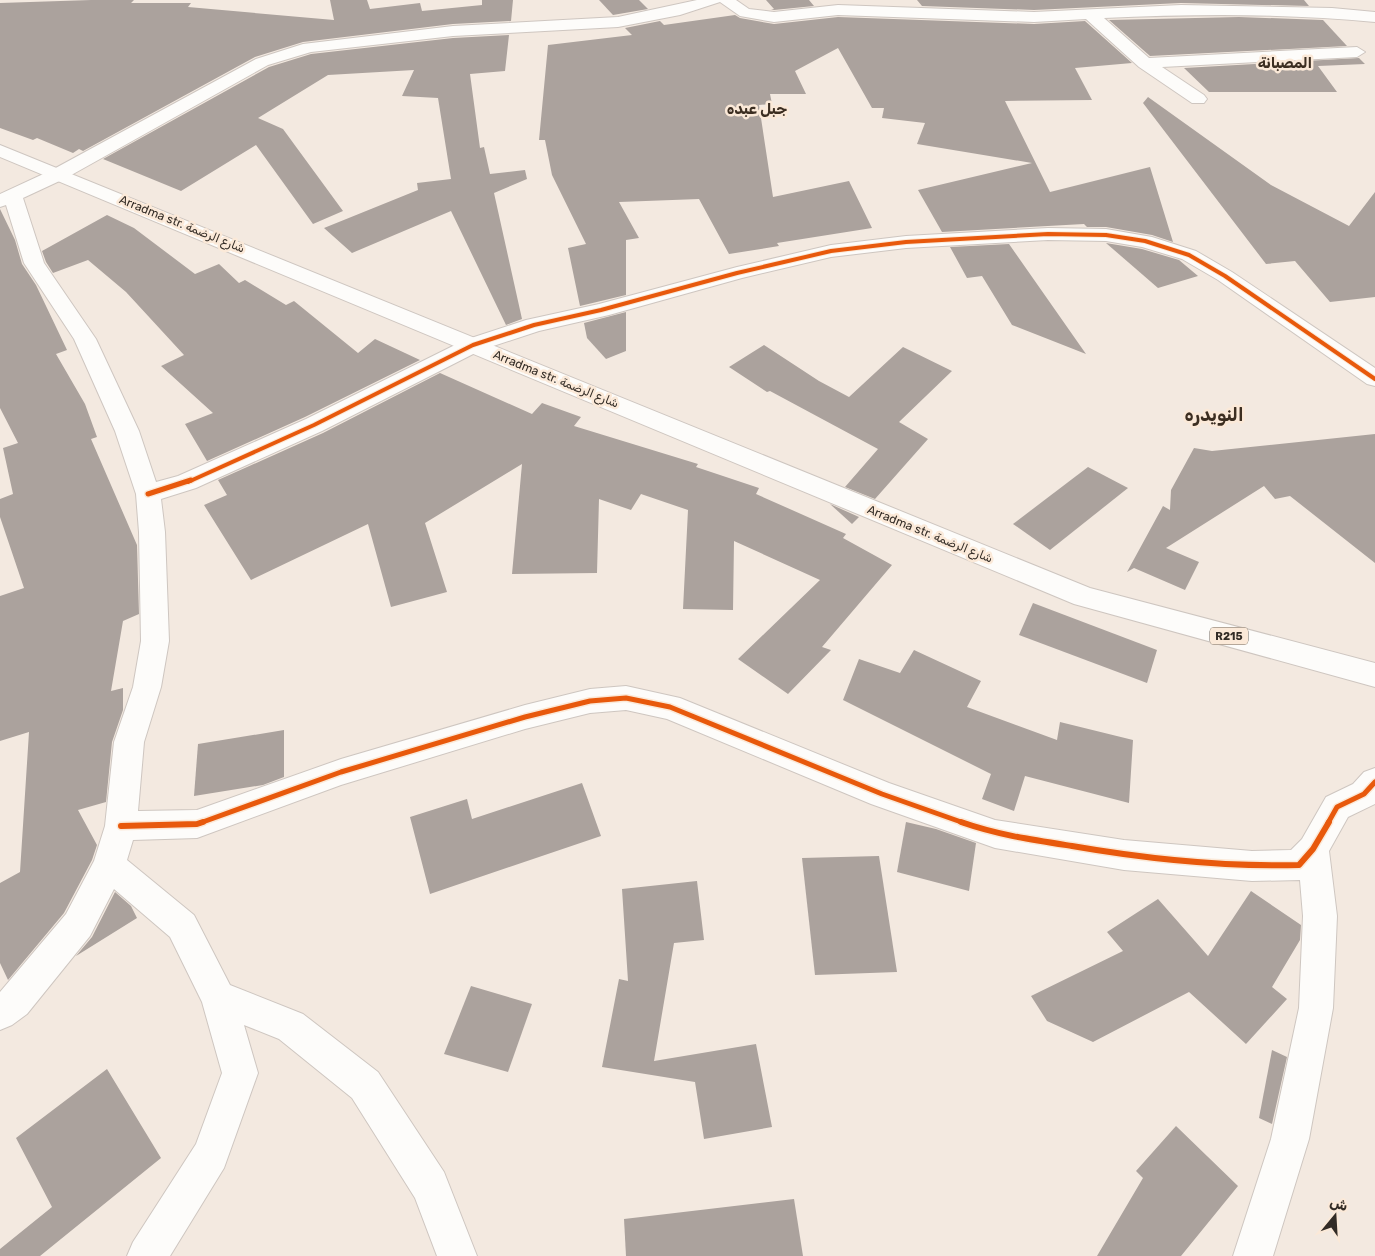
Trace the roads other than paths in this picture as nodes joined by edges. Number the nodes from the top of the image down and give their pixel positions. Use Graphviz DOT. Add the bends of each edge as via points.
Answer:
graph roads {
  1 [pos="713,0"];
  2 [pos="726,0"];
  3 [pos="1092,16"];
  4 [pos="1375,17"];
  5 [pos="1356,52"];
  6 [pos="1145,63"];
  7 [pos="1198,99"];
  8 [pos="0,150"];
  9 [pos="59,174"];
  10 [pos="6,199"];
  11 [pos="473,345"];
  12 [pos="1375,379"];
  13 [pos="148,494"];
  14 [pos="1375,675"];
  15 [pos="1375,782"];
  16 [pos="121,826"];
  17 [pos="1312,849"];
  18 [pos="109,865"];
  19 [pos="218,998"];
  20 [pos="0,1013"];
  21 [pos="147,1256"];
  22 [pos="457,1256"];
  23 [pos="1253,1256"];
  1 -- 9 [label="street" via="618,22 453,31 309,47 262,62"];
  2 -- 3 [label="street" via="746,13 774,16 838,10"];
  3 -- 4 [label="street" via="1181,10"];
  3 -- 6 [label="street"];
  5 -- 6 [label="street"];
  6 -- 7 [label="street"];
  8 -- 9 [label="street, Arradma str. شارع الرضمة"];
  9 -- 10 [label="street"];
  9 -- 11 [label="street, Arradma str. شارع الرضمة"];
  10 -- 13 [label="street" via="34,264 85,339 128,431"];
  11 -- 12 [label="street" via="534,325 831,251 906,242 1048,234 1097,235 1145,240 1189,255"];
  11 -- 13 [label="street" via="314,425 187,482"];
  11 -- 14 [label="street, Arradma str. شارع الرضمة / R215" via="1084,597"];
  13 -- 16 [label="street" via="155,641 147,687 129,742"];
  15 -- 17 [label="street" via="1364,794 1338,807"];
  16 -- 17 [label="street" via="197,824 342,772 525,717 590,701 626,698 670,707 882,794 995,834 1124,855 1252,866 1299,865"];
  16 -- 18 [label="street"];
  17 -- 23 [label="street" via="1320,916 1316,1008 1290,1139"];
  18 -- 19 [label="street" via="182,926"];
  18 -- 20 [label="street" via="78,925 15,1002"];
  19 -- 21 [label="street" via="240,1073 211,1155"];
  19 -- 22 [label="street" via="291,1026 365,1086 430,1186"];
}
